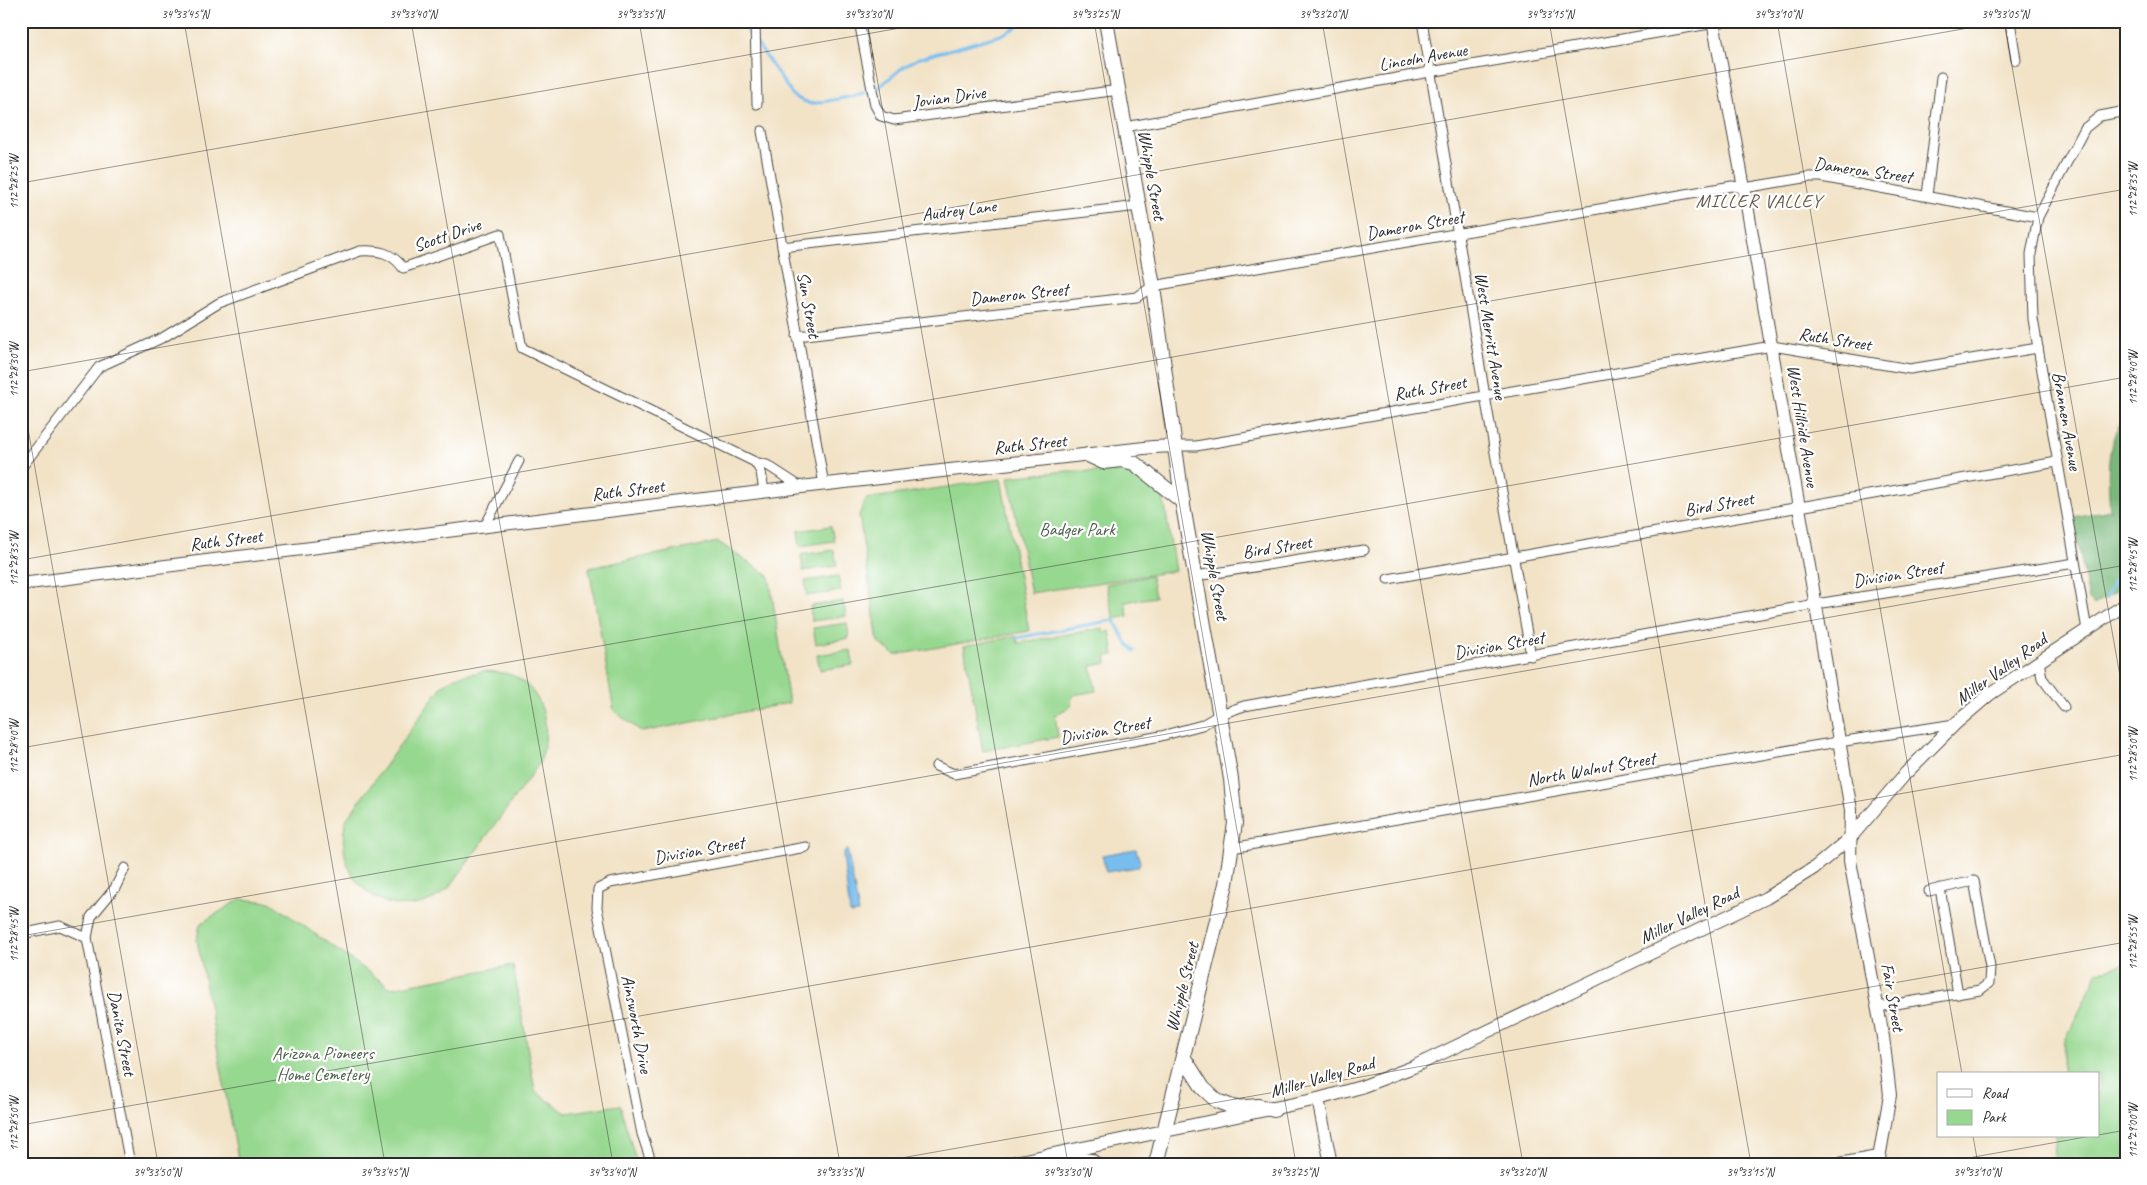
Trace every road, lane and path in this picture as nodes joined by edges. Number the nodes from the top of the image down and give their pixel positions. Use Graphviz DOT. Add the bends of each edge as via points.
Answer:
graph roads {
  1 [pos="755,21"];
  2 [pos="859,21"];
  3 [pos="1106,21"];
  4 [pos="1422,21"];
  5 [pos="1727,21"];
  6 [pos="2010,21"];
  7 [pos="1713,22"];
  8 [pos="2016,60"];
  9 [pos="1430,72"];
  10 [pos="1941,78"];
  11 [pos="1119,90"];
  12 [pos="757,104"];
  13 [pos="2126,112"];
  14 [pos="1125,127"];
  15 [pos="762,131"];
  16 [pos="1744,188"];
  17 [pos="1928,196"];
  18 [pos="1139,206"];
  19 [pos="2038,217"];
  20 [pos="1458,234"];
  21 [pos="782,247"];
  22 [pos="1153,286"];
  23 [pos="797,336"];
  24 [pos="1772,346"];
  25 [pos="2038,348"];
  26 [pos="1484,396"];
  27 [pos="1176,446"];
  28 [pos="1088,455"];
  29 [pos="519,461"];
  30 [pos="754,462"];
  31 [pos="2057,462"];
  32 [pos="21,468"];
  33 [pos="824,485"];
  34 [pos="801,487"];
  35 [pos="764,491"];
  36 [pos="1183,502"];
  37 [pos="1798,507"];
  38 [pos="484,526"];
  39 [pos="1364,550"];
  40 [pos="1515,558"];
  41 [pos="2075,563"];
  42 [pos="1196,576"];
  43 [pos="1388,579"];
  44 [pos="21,584"];
  45 [pos="1816,604"];
  46 [pos="2126,604"];
  47 [pos="2087,630"];
  48 [pos="1531,656"];
  49 [pos="2039,661"];
  50 [pos="2064,707"];
  51 [pos="1221,714"];
  52 [pos="1955,724"];
  53 [pos="1840,742"];
  54 [pos="936,766"];
  55 [pos="1851,837"];
  56 [pos="806,847"];
  57 [pos="1232,848"];
  58 [pos="125,868"];
  59 [pos="1940,888"];
  60 [pos="598,889"];
  61 [pos="1929,891"];
  62 [pos="21,934"];
  63 [pos="87,938"];
  64 [pos="1958,994"];
  65 [pos="1878,1007"];
  66 [pos="1184,1058"];
  67 [pos="1318,1099"];
  68 [pos="1274,1110"];
  69 [pos="1166,1132"];
  70 [pos="1047,1156"];
  71 [pos="1879,1160"];
  72 [pos="130,1164"];
  73 [pos="652,1164"];
  74 [pos="1006,1164"];
  75 [pos="1095,1164"];
  76 [pos="1156,1164"];
  77 [pos="1331,1164"];
  78 [pos="1831,1164"];
  1 -- 12 [label="street"];
  2 -- 11 [label="street, Jovian Drive" via="875,105 881,116 894,120"];
  3 -- 11 [label="main road, Whipple Street"];
  4 -- 9 [label="street, West Merritt Avenue"];
  5 -- 7 [label="street, Lincoln Avenue"];
  6 -- 8 [label="street"];
  7 -- 9 [label="street, Lincoln Avenue"];
  7 -- 16 [label="street, West Hillside Avenue"];
  9 -- 14 [label="street, Lincoln Avenue"];
  9 -- 20 [label="street, West Merritt Avenue"];
  10 -- 17 [label="street"];
  11 -- 14 [label="main road, Whipple Street"];
  13 -- 19 [label="street, Brannen Avenue" via="2100,116 2085,128"];
  14 -- 18 [label="main road, Whipple Street"];
  15 -- 21 [label="street, Sun Street"];
  16 -- 17 [label="street, Dameron Street" via="1821,177"];
  16 -- 20 [label="street, Dameron Street" via="1732,186"];
  16 -- 24 [label="street, West Hillside Avenue"];
  17 -- 19 [label="street, Dameron Street"];
  18 -- 21 [label="street, Audrey Lane"];
  18 -- 22 [label="main road, Whipple Street"];
  19 -- 25 [label="street, Brannen Avenue" via="2031,254 2030,287"];
  20 -- 22 [label="street, Dameron Street"];
  20 -- 26 [label="street, West Merritt Avenue"];
  21 -- 23 [label="street, Sun Street"];
  22 -- 23 [label="street, Dameron Street" via="1136,298"];
  22 -- 27 [label="main road, Whipple Street"];
  23 -- 33 [label="street, Sun Street"];
  24 -- 25 [label="street, Ruth Street" via="1910,369"];
  24 -- 26 [label="street, Ruth Street"];
  24 -- 37 [label="street, West Hillside Avenue"];
  25 -- 31 [label="street, Brannen Avenue"];
  26 -- 27 [label="street, Ruth Street" via="1196,446"];
  26 -- 40 [label="street, West Merritt Avenue"];
  27 -- 28 [label="street, Ruth Street"];
  27 -- 36 [label="main road, Whipple Street"];
  28 -- 33 [label="street, Ruth Street"];
  28 -- 36 [label="main road" via="1103,462 1121,460 1134,463"];
  29 -- 38 [label="street"];
  30 -- 32 [label="street, Scott Drive" via="522,348 500,234 403,268 396,259 378,250 360,252 219,302 164,337 99,367"];
  30 -- 34 [label="street, Scott Drive" via="767,465"];
  30 -- 35 [label="street" via="761,472"];
  31 -- 37 [label="street, Bird Street"];
  31 -- 41 [label="street, Brannen Avenue"];
  33 -- 34 [label="street, Ruth Street"];
  34 -- 35 [label="street, Ruth Street"];
  35 -- 38 [label="street, Ruth Street"];
  36 -- 42 [label="main road, Whipple Street"];
  37 -- 40 [label="street, Bird Street"];
  37 -- 45 [label="street, West Hillside Avenue"];
  38 -- 44 [label="street, Ruth Street"];
  39 -- 42 [label="street, Bird Street"];
  40 -- 43 [label="street, Bird Street"];
  40 -- 48 [label="street, West Merritt Avenue"];
  41 -- 45 [label="street, Division Street"];
  41 -- 47 [label="street, Brannen Avenue"];
  42 -- 51 [label="main road, Whipple Street"];
  45 -- 48 [label="street, Division Street"];
  45 -- 53 [label="street, West Hillside Avenue"];
  46 -- 47 [label="street, Miller Valley Road"];
  47 -- 49 [label="street, Miller Valley Road"];
  48 -- 51 [label="street, Division Street" via="1244,706"];
  49 -- 50 [label="street" via="2042,678"];
  49 -- 52 [label="street, Miller Valley Road" via="1990,694"];
  51 -- 54 [label="street, Division Street" via="1202,725 1125,744 954,774"];
  51 -- 57 [label="main road, Whipple Street" via="1235,823"];
  52 -- 53 [label="street, North Walnut Street"];
  52 -- 55 [label="street, Miller Valley Road" via="1906,773"];
  53 -- 55 [label="street, West Hillside Avenue" via="1852,810"];
  53 -- 57 [label="street, North Walnut Street"];
  55 -- 65 [label="street, Fair Street" via="1850,861"];
  55 -- 67 [label="street, Miller Valley Road" via="1814,868 1766,898 1413,1067"];
  56 -- 60 [label="street, Division Street" via="610,883"];
  57 -- 66 [label="main road, Whipple Street"];
  58 -- 63 [label="street" via="115,888 91,917"];
  59 -- 61 [label="street"];
  59 -- 64 [label="street"];
  59 -- 64 [label="street" via="1974,881 1990,967 1989,983 1980,990"];
  60 -- 73 [label="street, Ainsworth Drive" via="597,908 642,1134"];
  62 -- 63 [label="street" via="60,926"];
  63 -- 72 [label="street, Danita Street"];
  64 -- 65 [label="street"];
  65 -- 71 [label="street, Fair Street" via="1890,1095"];
  66 -- 68 [label="main road" via="1203,1088 1217,1101 1235,1108 1258,1106"];
  66 -- 69 [label="main road, Whipple Street"];
  67 -- 68 [label="street, Miller Valley Road"];
  67 -- 77 [label="street"];
  68 -- 69 [label="street, Miller Valley Road"];
  69 -- 70 [label="street, Miller Valley Road"];
  69 -- 76 [label="main road, Whipple Street"];
  70 -- 74 [label="street, Miller Valley Road"];
  70 -- 75 [label="main road"];
  71 -- 78 [label="street"];
}
